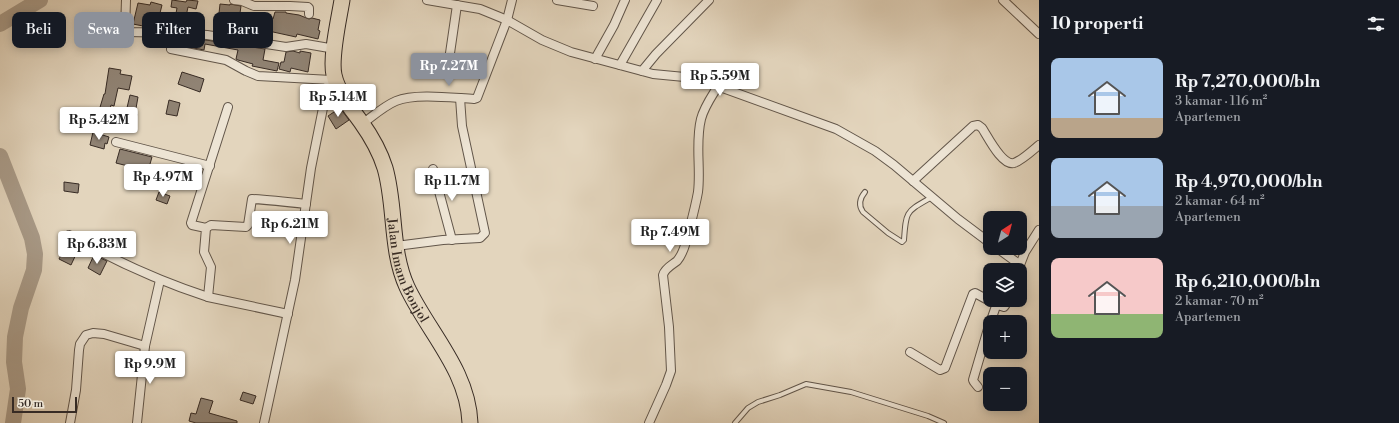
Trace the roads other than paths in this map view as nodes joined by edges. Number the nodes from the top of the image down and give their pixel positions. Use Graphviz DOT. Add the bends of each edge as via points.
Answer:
graph roads {
  1 [pos="126,0"];
  2 [pos="234,0"];
  3 [pos="342,0"];
  4 [pos="427,0"];
  5 [pos="512,0"];
  6 [pos="557,0"];
  7 [pos="625,0"];
  8 [pos="657,0"];
  9 [pos="709,0"];
  10 [pos="1003,0"];
  11 [pos="456,5"];
  12 [pos="594,6"];
  13 [pos="308,14"];
  14 [pos="507,20"];
  15 [pos="1039,34"];
  16 [pos="171,49"];
  17 [pos="335,49"];
  18 [pos="595,59"];
  19 [pos="449,60"];
  20 [pos="620,65"];
  21 [pos="642,71"];
  22 [pos="332,76"];
  23 [pos="718,86"];
  24 [pos="460,98"];
  25 [pos="228,107"];
  26 [pos="362,124"];
  27 [pos="116,142"];
  28 [pos="1039,145"];
  29 [pos="210,166"];
  30 [pos="433,169"];
  31 [pos="913,181"];
  32 [pos="865,192"];
  33 [pos="933,197"];
  34 [pos="306,204"];
  35 [pos="206,228"];
  36 [pos="1039,230"];
  37 [pos="69,235"];
  38 [pos="983,237"];
  39 [pos="452,240"];
  40 [pos="396,246"];
  41 [pos="1005,255"];
  42 [pos="1014,263"];
  43 [pos="1021,263"];
  44 [pos="160,280"];
  45 [pos="208,297"];
  46 [pos="983,298"];
  47 [pos="996,307"];
  48 [pos="288,314"];
  49 [pos="145,346"];
  50 [pos="910,352"];
  51 [pos="978,387"];
  52 [pos="70,423"];
  53 [pos="137,423"];
  54 [pos="264,423"];
  55 [pos="470,423"];
  56 [pos="649,423"];
  57 [pos="735,423"];
  58 [pos="944,423"];
  1 -- 17 [label="street" via="127,32 213,35 286,47 306,44"];
  2 -- 13 [label="street" via="252,6 308,7"];
  3 -- 17 [label="highway, Jalan Imam Bonjol"];
  4 -- 11 [label="street"];
  5 -- 14 [label="street"];
  6 -- 12 [label="street"];
  7 -- 18 [label="street"];
  8 -- 20 [label="street"];
  9 -- 21 [label="street"];
  10 -- 15 [label="street"];
  11 -- 14 [label="street"];
  11 -- 19 [label="street"];
  14 -- 18 [label="street" via="542,40"];
  14 -- 24 [label="street" via="478,97"];
  16 -- 22 [label="street" via="226,60 258,76"];
  17 -- 22 [label="highway, Jalan Imam Bonjol"];
  18 -- 20 [label="street"];
  20 -- 21 [label="street"];
  21 -- 23 [label="street" via="691,77"];
  22 -- 26 [label="highway, Jalan Imam Bonjol"];
  22 -- 34 [label="street" via="315,146"];
  23 -- 31 [label="street" via="836,129 875,151"];
  23 -- 56 [label="street" via="701,118 698,192 684,250 678,260 662,274 669,327 671,371"];
  24 -- 26 [label="street" via="408,98 397,101"];
  24 -- 39 [label="street" via="462,126 485,231 480,238"];
  25 -- 29 [label="street"];
  26 -- 40 [label="highway, Jalan Imam Bonjol" via="384,166 390,188"];
  27 -- 29 [label="street"];
  28 -- 31 [label="street" via="1016,162 1010,163 1003,159 980,126 974,126"];
  29 -- 35 [label="street" via="191,223"];
  30 -- 39 [label="street"];
  31 -- 33 [label="street"];
  32 -- 33 [label="lane" via="860,204 862,212 902,242 905,219 910,212"];
  33 -- 38 [label="street"];
  34 -- 35 [label="street" via="252,199 246,227 211,225"];
  34 -- 48 [label="street"];
  35 -- 45 [label="street" via="204,252 211,267"];
  36 -- 43 [label="street"];
  37 -- 44 [label="street"];
  39 -- 40 [label="street"];
  40 -- 55 [label="highway, Jalan Imam Bonjol" via="407,287 450,358 459,379 466,397"];
  41 -- 42 [label="street"];
  44 -- 45 [label="street"];
  44 -- 49 [label="street"];
  45 -- 48 [label="street"];
  46 -- 50 [label="street" via="973,294 945,368 940,370"];
  47 -- 51 [label="street" via="973,380"];
  48 -- 54 [label="street"];
  49 -- 52 [label="street" via="104,334 86,335 80,344"];
  49 -- 53 [label="street"];
  57 -- 58 [label="lane" via="748,408 758,402 806,384 851,392"];
}
